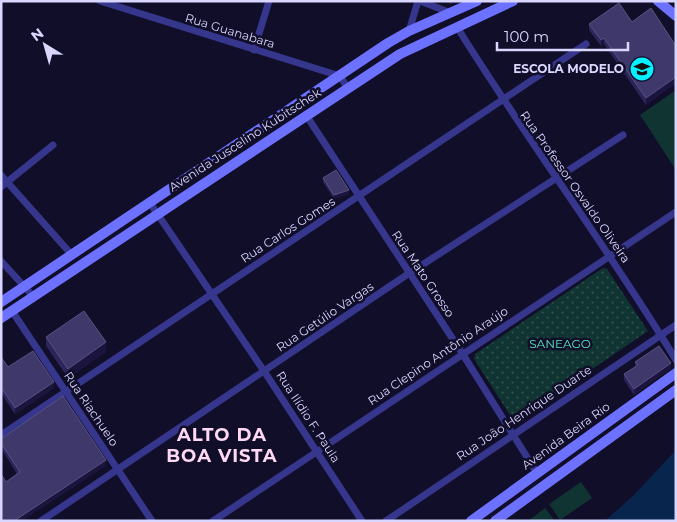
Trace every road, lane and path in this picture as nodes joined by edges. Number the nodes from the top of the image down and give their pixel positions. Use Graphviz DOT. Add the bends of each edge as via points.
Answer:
graph roads {
  1 [pos="100,1"];
  2 [pos="269,1"];
  3 [pos="419,1"];
  4 [pos="477,1"];
  5 [pos="513,1"];
  6 [pos="658,1"];
  7 [pos="451,13"];
  8 [pos="676,16"];
  9 [pos="457,27"];
  10 [pos="409,31"];
  11 [pos="586,44"];
  12 [pos="254,50"];
  13 [pos="340,76"];
  14 [pos="347,88"];
  15 [pos="502,100"];
  16 [pos="306,115"];
  17 [pos="262,128"];
  18 [pos="623,135"];
  19 [pos="269,139"];
  20 [pos="53,145"];
  21 [pos="1,175"];
  22 [pos="555,179"];
  23 [pos="8,183"];
  24 [pos="1,188"];
  25 [pos="359,197"];
  26 [pos="150,203"];
  27 [pos="676,212"];
  28 [pos="157,213"];
  29 [pos="75,253"];
  30 [pos="610,255"];
  31 [pos="1,261"];
  32 [pos="86,261"];
  33 [pos="408,274"];
  34 [pos="24,286"];
  35 [pos="212,293"];
  36 [pos="33,296"];
  37 [pos="1,302"];
  38 [pos="12,311"];
  39 [pos="1,318"];
  40 [pos="676,325"];
  41 [pos="661,335"];
  42 [pos="462,353"];
  43 [pos="676,360"];
  44 [pos="264,371"];
  45 [pos="676,373"];
  46 [pos="676,390"];
  47 [pos="66,394"];
  48 [pos="513,433"];
  49 [pos="1,435"];
  50 [pos="317,452"];
  51 [pos="118,469"];
  52 [pos="537,473"];
  53 [pos="41,521"];
  54 [pos="152,521"];
  55 [pos="213,521"];
  56 [pos="362,521"];
  57 [pos="386,521"];
  58 [pos="471,521"];
  59 [pos="494,521"];
  1 -- 12 [label="street, Rua Guanabara"];
  2 -- 12 [label="street"];
  3 -- 7 [label="street"];
  3 -- 10 [label="street"];
  4 -- 7 [label="street, Avenida Juscelino Kubitschek"];
  5 -- 9 [label="street, Avenida Juscelino Kubitschek"];
  6 -- 8 [label="street"];
  7 -- 10 [label="street, Avenida Juscelino Kubitschek"];
  9 -- 14 [label="street, Avenida Juscelino Kubitschek" via="400,54"];
  9 -- 15 [label="street, Rua Professor Osvaldo Oliveira"];
  10 -- 13 [label="street, Avenida Juscelino Kubitschek"];
  11 -- 15 [label="street, Rua Carlos Gomes"];
  12 -- 13 [label="street, Rua Guanabara"];
  13 -- 14 [label="street"];
  13 -- 17 [label="street, Avenida Juscelino Kubitschek"];
  14 -- 16 [label="street, Avenida Juscelino Kubitschek"];
  15 -- 22 [label="street, Rua Professor Osvaldo Oliveira"];
  15 -- 25 [label="street, Rua Carlos Gomes"];
  16 -- 19 [label="street, Avenida Juscelino Kubitschek"];
  16 -- 25 [label="street, Rua Mato Grosso"];
  17 -- 19 [label="street"];
  17 -- 26 [label="street, Avenida Juscelino Kubitschek"];
  18 -- 22 [label="street, Rua Getúlio Vargas"];
  19 -- 28 [label="street, Avenida Juscelino Kubitschek"];
  20 -- 23 [label="street"];
  21 -- 23 [label="street"];
  22 -- 30 [label="street, Rua Professor Osvaldo Oliveira"];
  22 -- 33 [label="street, Rua Getúlio Vargas"];
  23 -- 24 [label="street"];
  23 -- 29 [label="street"];
  25 -- 33 [label="street, Rua Mato Grosso"];
  25 -- 35 [label="street, Rua Carlos Gomes"];
  26 -- 28 [label="street, Rua Ilídio F. Paula"];
  26 -- 29 [label="street, Avenida Juscelino Kubitschek"];
  27 -- 30 [label="street, Rua Clepino Antônio Araújo"];
  28 -- 32 [label="street, Avenida Juscelino Kubitschek"];
  28 -- 35 [label="street, Rua Ilídio F. Paula"];
  29 -- 32 [label="street"];
  29 -- 34 [label="street, Avenida Juscelino Kubitschek"];
  30 -- 41 [label="street, Rua Professor Osvaldo Oliveira"];
  30 -- 42 [label="street, Rua Clepino Antônio Araújo"];
  31 -- 34 [label="street"];
  32 -- 36 [label="street, Avenida Juscelino Kubitschek"];
  33 -- 42 [label="street, Rua Mato Grosso"];
  33 -- 44 [label="street, Rua Getúlio Vargas"];
  34 -- 36 [label="street"];
  34 -- 37 [label="street, Avenida Juscelino Kubitschek"];
  35 -- 44 [label="street, Rua Ilídio F. Paula"];
  35 -- 47 [label="street, Rua Carlos Gomes"];
  36 -- 38 [label="street, Avenida Juscelino Kubitschek"];
  38 -- 39 [label="street, Avenida Juscelino Kubitschek"];
  38 -- 47 [label="street, Rua Riachuelo"];
  40 -- 41 [label="street, Rua João Henrique Duarte"];
  41 -- 43 [label="street, Rua Professor Osvaldo Oliveira"];
  41 -- 48 [label="street, Rua João Henrique Duarte"];
  42 -- 48 [label="street, Rua Mato Grosso"];
  42 -- 50 [label="street, Rua Clepino Antônio Araújo"];
  44 -- 50 [label="street, Rua Ilídio F. Paula"];
  44 -- 51 [label="street, Rua Getúlio Vargas"];
  45 -- 52 [label="street, Avenida Beira Rio"];
  46 -- 59 [label="street"];
  47 -- 49 [label="street, Rua Carlos Gomes"];
  47 -- 51 [label="street, Rua Riachuelo"];
  48 -- 52 [label="street, Rua Mato Grosso"];
  48 -- 57 [label="street, Rua João Henrique Duarte"];
  50 -- 55 [label="street, Rua Clepino Antônio Araújo"];
  50 -- 56 [label="street, Rua Ilídio F. Paula"];
  51 -- 53 [label="street, Rua Getúlio Vargas"];
  51 -- 54 [label="street, Rua Riachuelo"];
  52 -- 58 [label="street, Avenida Beira Rio"];
}
